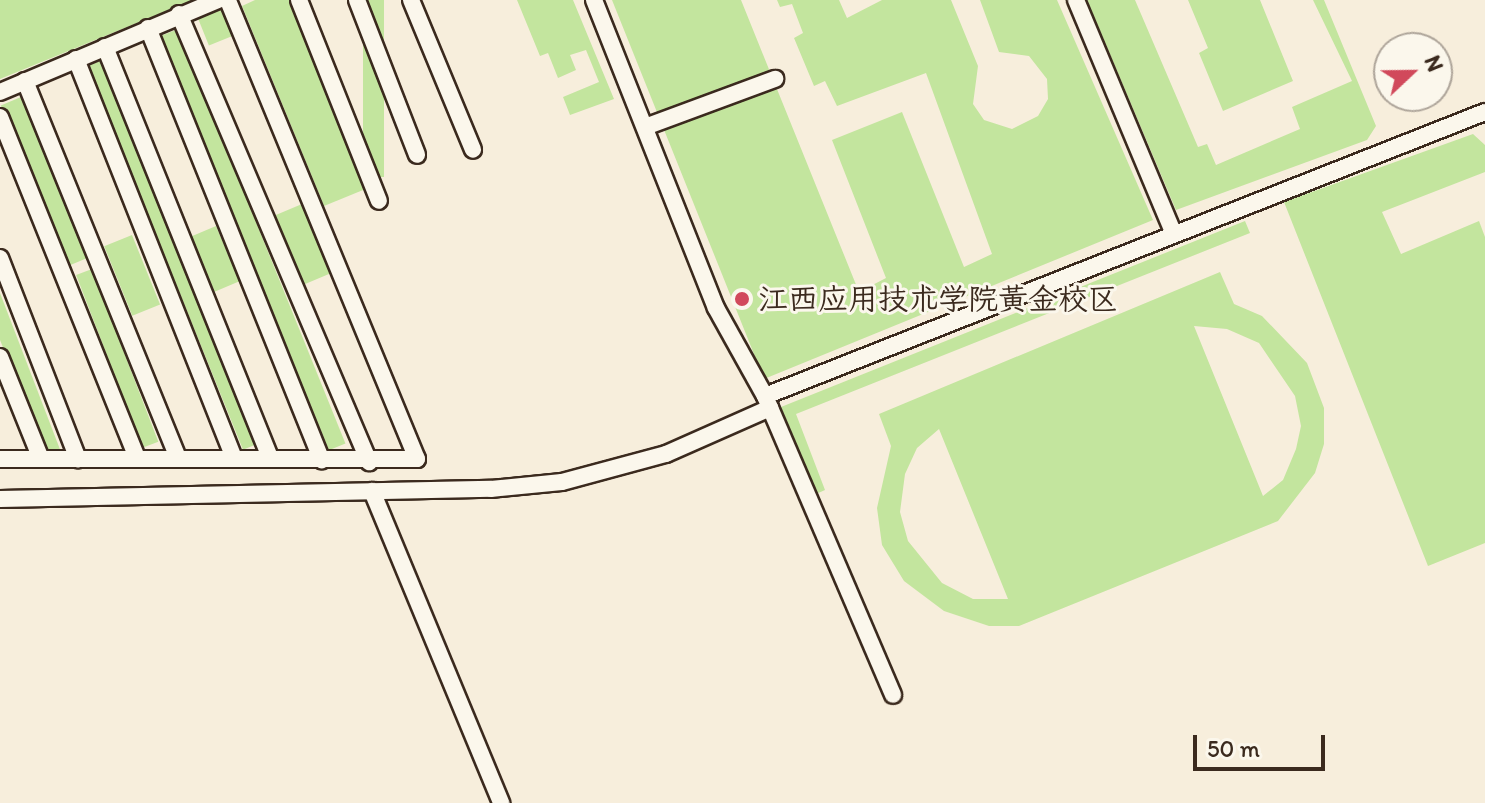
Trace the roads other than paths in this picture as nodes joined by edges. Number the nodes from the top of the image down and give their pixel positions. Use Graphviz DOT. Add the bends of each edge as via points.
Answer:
graph roads {
  1 [pos="218,0"];
  2 [pos="228,0"];
  3 [pos="299,0"];
  4 [pos="357,0"];
  5 [pos="411,0"];
  6 [pos="594,0"];
  7 [pos="1076,0"];
  8 [pos="179,14"];
  9 [pos="148,28"];
  10 [pos="105,47"];
  11 [pos="76,59"];
  12 [pos="775,79"];
  13 [pos="25,81"];
  14 [pos="0,92"];
  15 [pos="1485,112"];
  16 [pos="0,117"];
  17 [pos="645,127"];
  18 [pos="473,150"];
  19 [pos="417,155"];
  20 [pos="379,201"];
  21 [pos="1173,232"];
  22 [pos="0,258"];
  23 [pos="0,357"];
  24 [pos="767,402"];
  25 [pos="178,457"];
  26 [pos="137,458"];
  27 [pos="234,458"];
  28 [pos="270,458"];
  29 [pos="0,459"];
  30 [pos="41,459"];
  31 [pos="78,459"];
  32 [pos="322,460"];
  33 [pos="369,462"];
  34 [pos="372,491"];
  35 [pos="0,499"];
  36 [pos="893,695"];
  37 [pos="501,803"];
  1 -- 8 [label="street"];
  2 -- 33 [label="street" via="417,459"];
  3 -- 20 [label="street"];
  4 -- 19 [label="street"];
  5 -- 18 [label="street"];
  6 -- 17 [label="street"];
  7 -- 21 [label="street"];
  8 -- 9 [label="street"];
  8 -- 33 [label="street"];
  9 -- 10 [label="street"];
  9 -- 32 [label="street"];
  10 -- 11 [label="street"];
  10 -- 28 [label="street"];
  11 -- 13 [label="street"];
  11 -- 27 [label="street"];
  12 -- 17 [label="street"];
  13 -- 14 [label="street"];
  13 -- 25 [label="street"];
  15 -- 21 [label="street"];
  16 -- 26 [label="street"];
  17 -- 24 [label="street" via="716,308"];
  21 -- 24 [label="street"];
  22 -- 31 [label="street"];
  23 -- 30 [label="street"];
  24 -- 34 [label="street" via="606,474 491,489"];
  24 -- 36 [label="street"];
  25 -- 26 [label="street"];
  25 -- 27 [label="street"];
  26 -- 31 [label="street"];
  27 -- 28 [label="street"];
  28 -- 32 [label="street"];
  29 -- 30 [label="street"];
  30 -- 31 [label="street"];
  32 -- 33 [label="street"];
  34 -- 35 [label="street"];
  34 -- 37 [label="street"];
}
